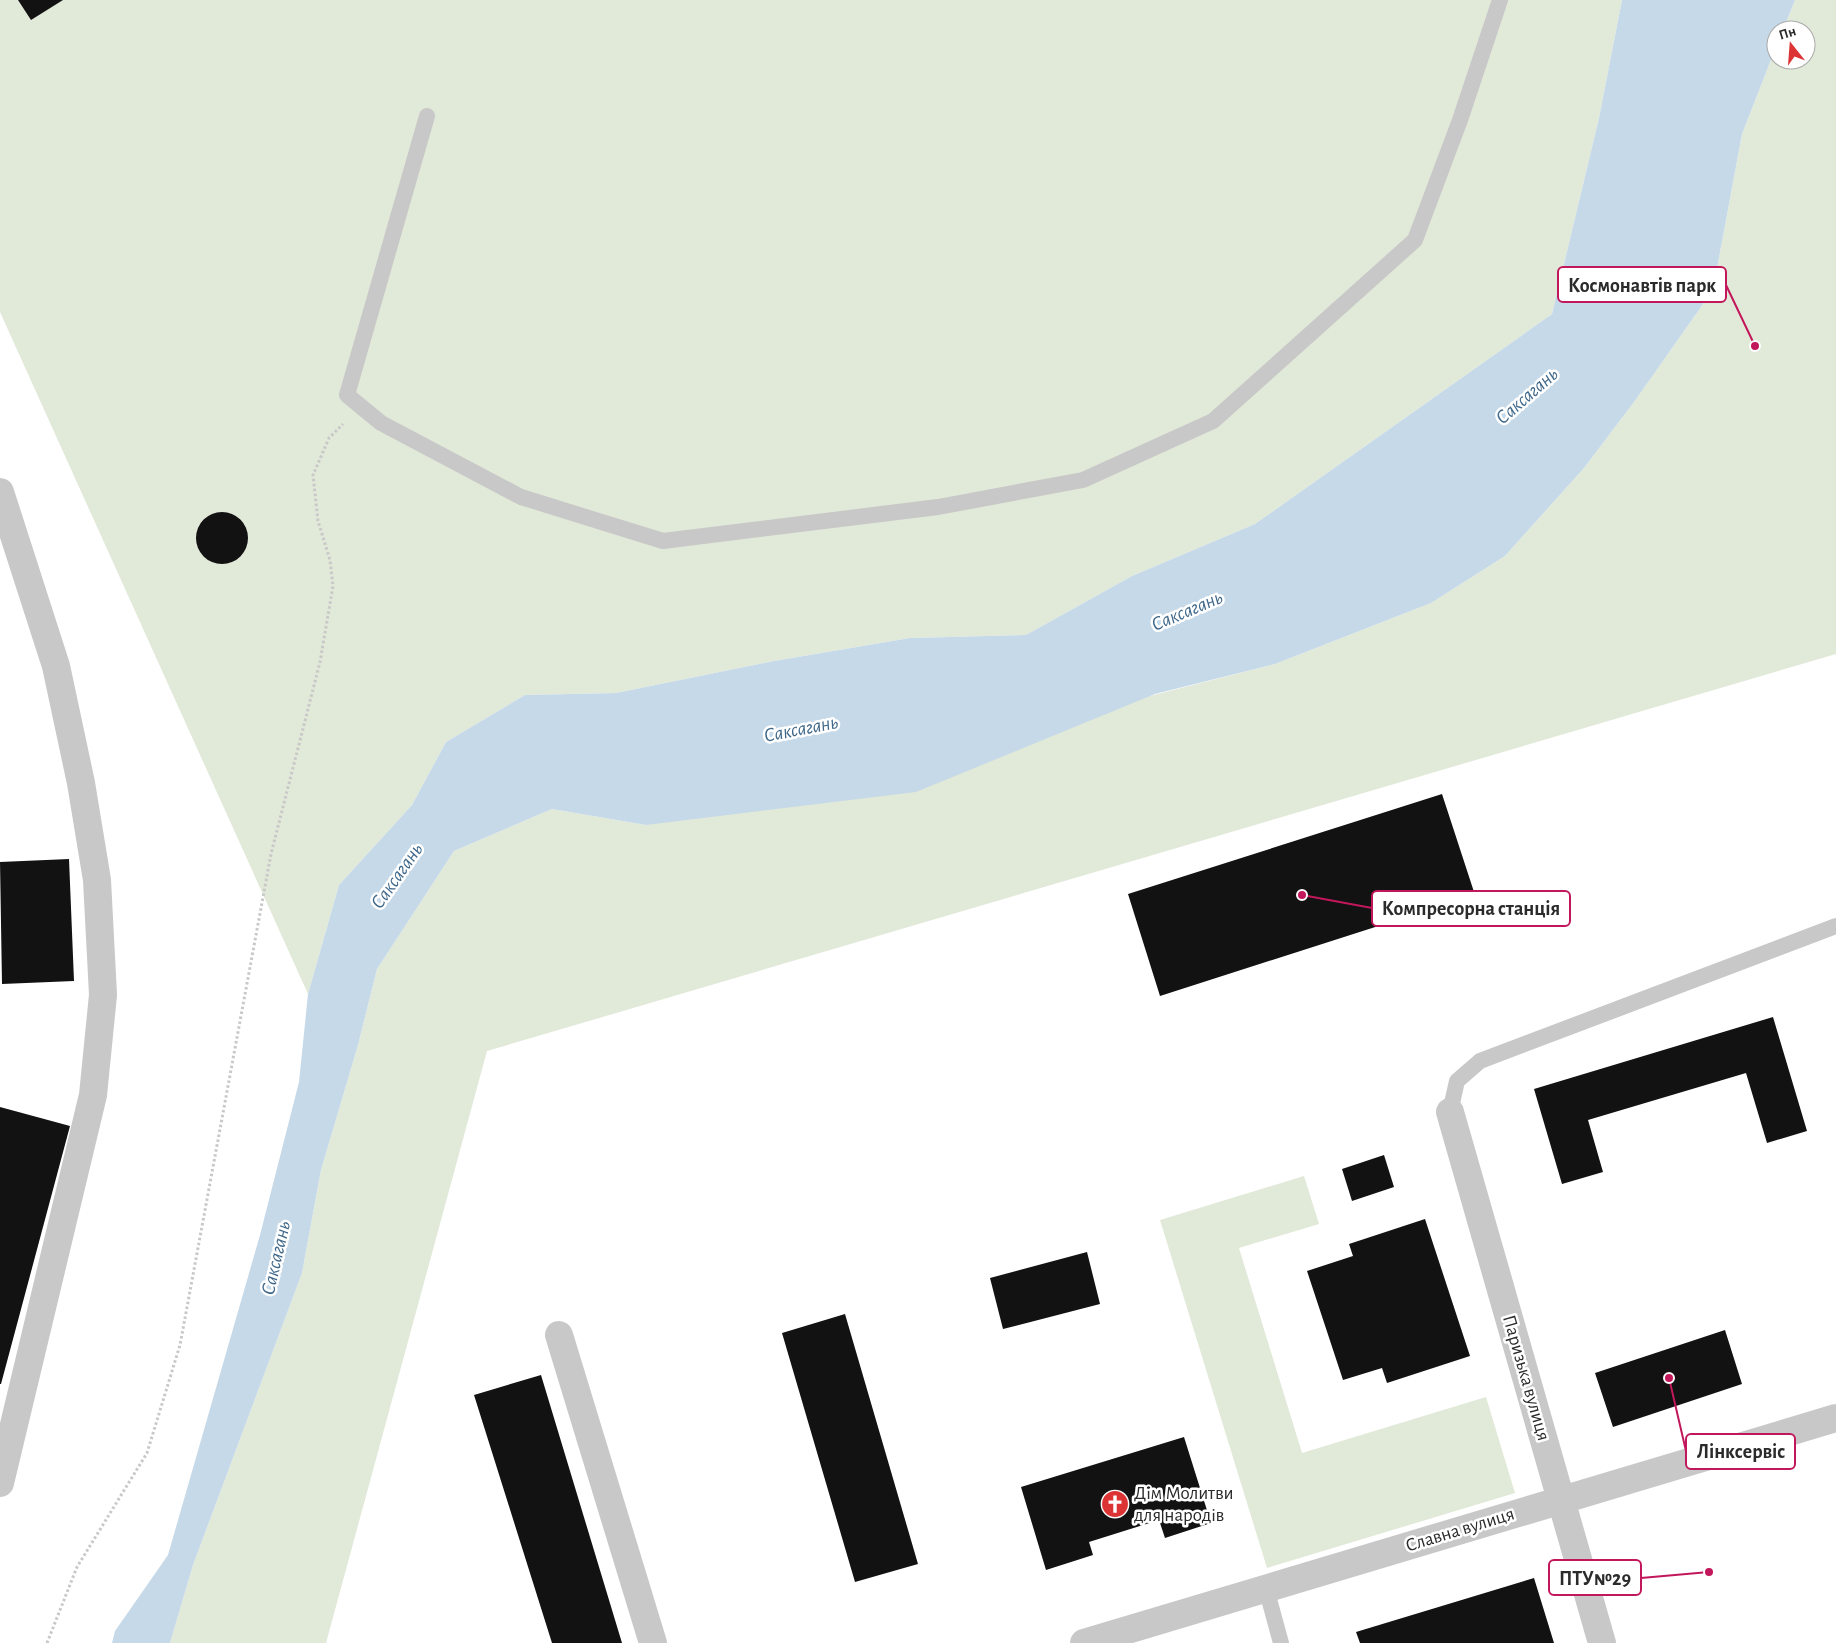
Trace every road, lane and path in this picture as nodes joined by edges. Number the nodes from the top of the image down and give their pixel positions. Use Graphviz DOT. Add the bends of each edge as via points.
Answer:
graph roads {
  1 [pos="1500,0"];
  2 [pos="427,116"];
  3 [pos="360,406"];
  4 [pos="0,492"];
  5 [pos="1836,926"];
  6 [pos="1450,1112"];
  7 [pos="559,1335"];
  8 [pos="1836,1418"];
  9 [pos="0,1484"];
  10 [pos="1560,1500"];
  11 [pos="1266,1588"];
  12 [pos="47,1643"];
  13 [pos="653,1643"];
  14 [pos="1084,1643"];
  15 [pos="1281,1643"];
  16 [pos="1602,1643"];
  1 -- 3 [label="lane" via="1415,240 1212,421 1083,480 938,507 663,541 521,497 381,423"];
  2 -- 3 [label="lane" via="347,396"];
  3 -- 12 [label="path" via="329,438 313,475 318,521 330,560 333,586 320,662 271,854 180,1344 147,1453 77,1567"];
  4 -- 9 [label="street" via="56,666 81,783 97,880 103,995 93,1095"];
  5 -- 6 [label="lane" via="1480,1061 1457,1080"];
  6 -- 10 [label="street, Паризька вулиця"];
  7 -- 13 [label="street"];
  8 -- 10 [label="street, Славна вулиця"];
  10 -- 11 [label="street, Славна вулиця"];
  10 -- 16 [label="street, Паризька вулиця"];
  11 -- 14 [label="street, Славна вулиця"];
  11 -- 15 [label="lane"];
}
